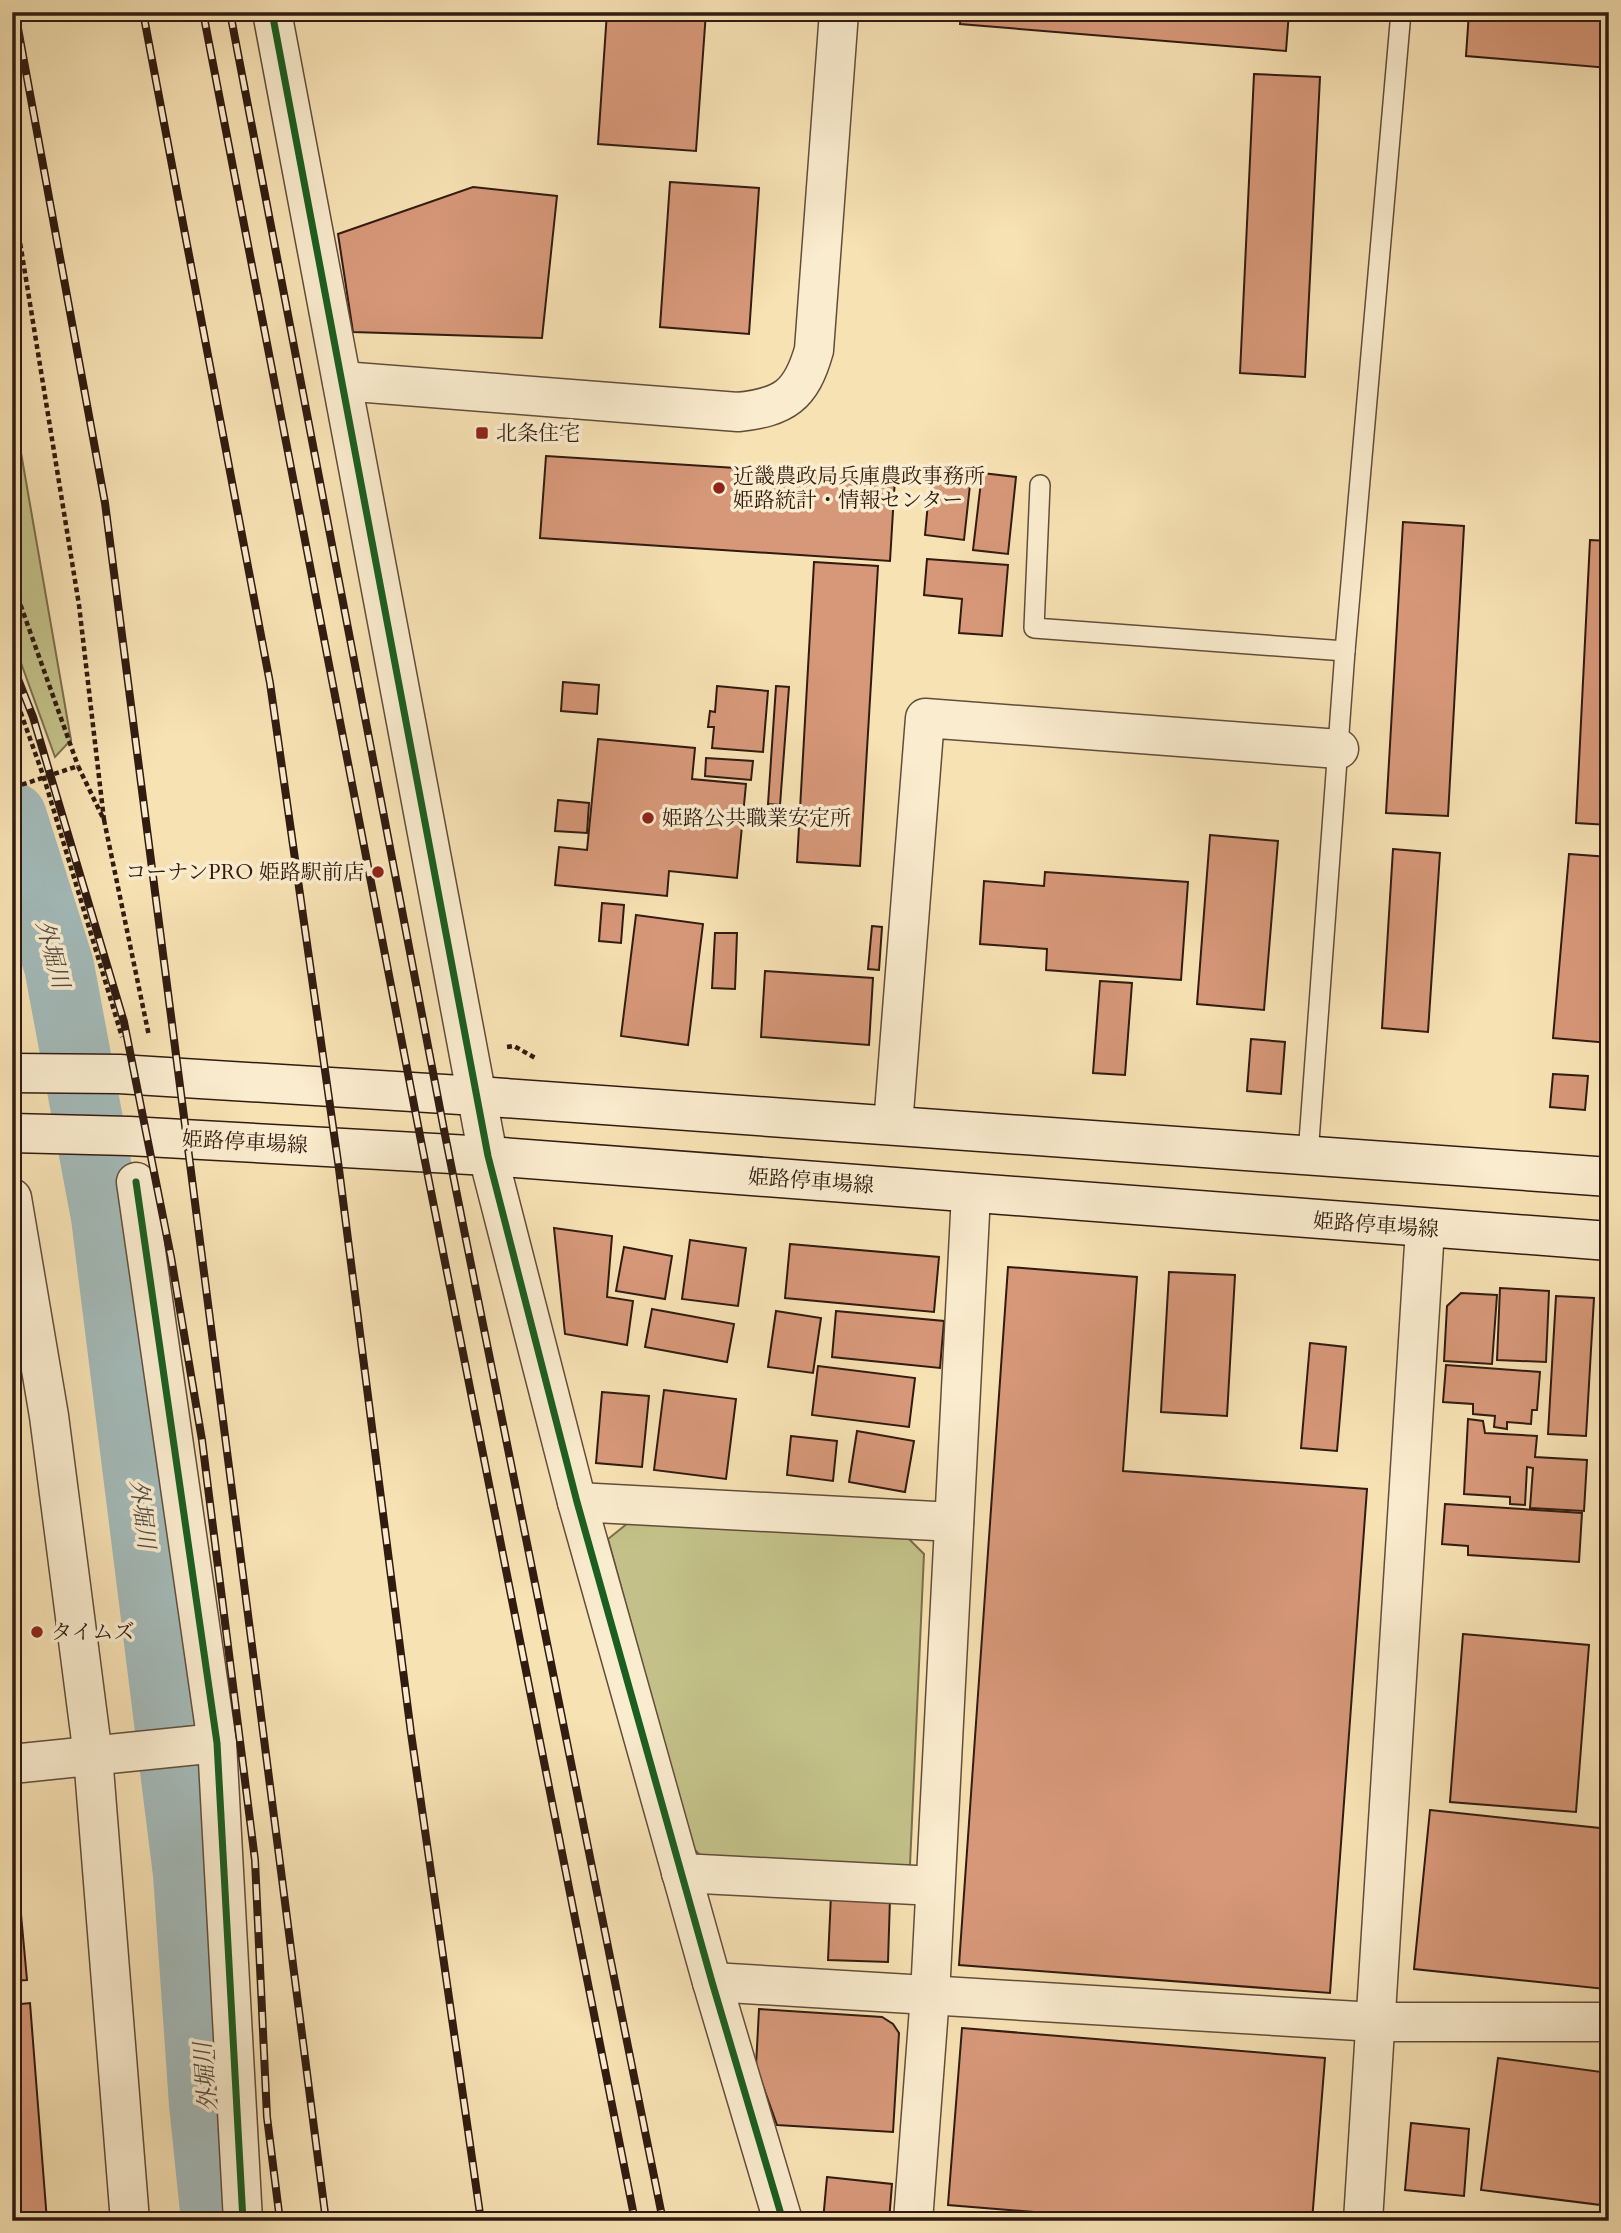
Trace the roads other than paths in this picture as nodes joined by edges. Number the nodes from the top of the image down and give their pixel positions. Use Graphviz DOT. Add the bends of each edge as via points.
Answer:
graph roads {
  1 [pos="272,12"];
  2 [pos="839,12"];
  3 [pos="1401,12"];
  4 [pos="342,381"];
  5 [pos="1040,485"];
  6 [pos="1345,651"];
  7 [pos="1339,749"];
  8 [pos="12,1073"];
  9 [pos="477,1096"];
  10 [pos="894,1125"];
  11 [pos="21,1134"];
  12 [pos="1308,1155"];
  13 [pos="488,1156"];
  14 [pos="1609,1177"];
  15 [pos="136,1182"];
  16 [pos="971,1194"];
  17 [pos="12,1198"];
  18 [pos="1425,1229"];
  19 [pos="1609,1241"];
  20 [pos="577,1502"];
  21 [pos="954,1522"];
  22 [pos="217,1743"];
  23 [pos="109,1755"];
  24 [pos="12,1764"];
  25 [pos="681,1873"];
  26 [pos="935,1886"];
  27 [pos="712,1982"];
  28 [pos="930,1994"];
  29 [pos="1375,2022"];
  30 [pos="1609,2022"];
  31 [pos="1363,2210"];
  32 [pos="130,2221"];
  33 [pos="243,2221"];
  34 [pos="783,2221"];
  35 [pos="913,2221"];
  1 -- 4 [label="street"];
  2 -- 4 [label="street" via="814,350 807,375 790,397 771,408 738,412"];
  3 -- 6 [label="lane"];
  4 -- 9 [label="street"];
  5 -- 6 [label="lane" via="1034,628"];
  6 -- 7 [label="lane"];
  7 -- 10 [label="street" via="925,718"];
  7 -- 12 [label="lane"];
  8 -- 9 [label="street" via="121,1056"];
  9 -- 10 [label="street"];
  9 -- 13 [label="street"];
  10 -- 12 [label="street"];
  11 -- 13 [label="street, 姫路停車場線"];
  12 -- 14 [label="street"];
  13 -- 16 [label="street, 姫路停車場線"];
  13 -- 20 [label="street"];
  15 -- 22 [label="street"];
  16 -- 18 [label="street, 姫路停車場線"];
  16 -- 21 [label="street"];
  17 -- 23 [label="street"];
  18 -- 19 [label="street, 姫路停車場線"];
  18 -- 29 [label="street"];
  20 -- 21 [label="street"];
  20 -- 25 [label="street"];
  21 -- 26 [label="street"];
  22 -- 23 [label="street"];
  22 -- 33 [label="street"];
  23 -- 24 [label="street"];
  23 -- 32 [label="street"];
  25 -- 26 [label="street"];
  25 -- 27 [label="street"];
  26 -- 28 [label="street"];
  27 -- 28 [label="street"];
  27 -- 34 [label="street"];
  28 -- 29 [label="street"];
  28 -- 35 [label="street"];
  29 -- 30 [label="street"];
  29 -- 31 [label="street"];
}
